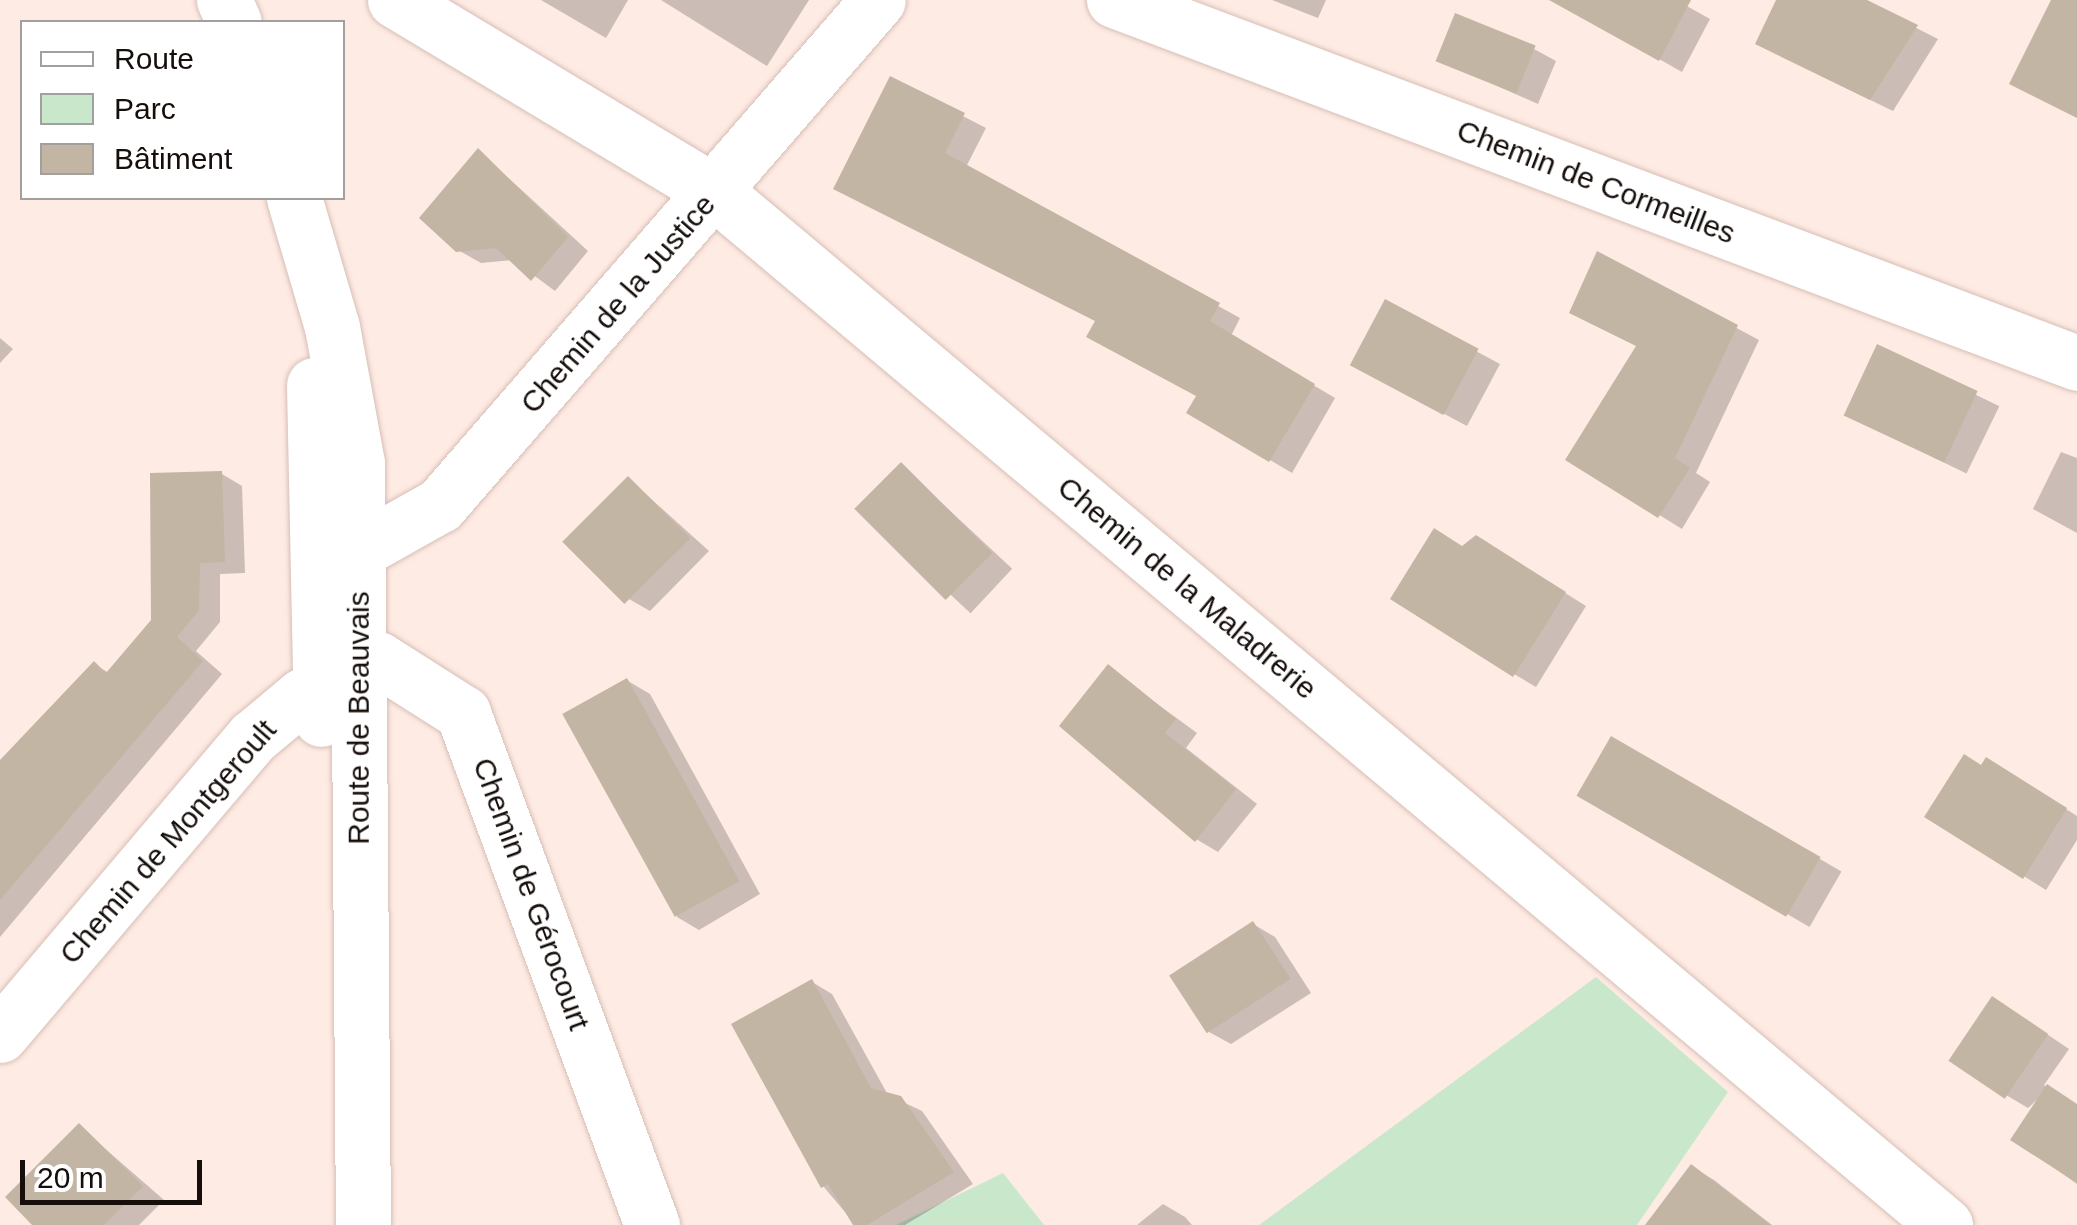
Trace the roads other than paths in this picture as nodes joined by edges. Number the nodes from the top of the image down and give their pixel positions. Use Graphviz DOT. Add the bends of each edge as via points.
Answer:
graph roads {
  1 [pos="395,0"];
  2 [pos="878,0"];
  3 [pos="1114,0"];
  4 [pos="716,192"];
  5 [pos="297,208"];
  6 [pos="2077,363"];
  7 [pos="338,538"];
  8 [pos="339,672"];
  9 [pos="0,1035"];
  10 [pos="327,1225"];
  11 [pos="363,1225"];
  12 [pos="652,1225"];
  13 [pos="1945,1225"];
  1 -- 4 [label="street, Chemin de la Maladrerie"];
  2 -- 4 [label="street, Chemin de la Justice"];
  3 -- 6 [label="street, Chemin de Cormeilles"];
  4 -- 7 [label="street, Chemin de la Justice" via="440,505 374,542"];
  4 -- 13 [label="street, Chemin de la Maladrerie"];
  5 -- 7 [label="street, Route de Beauvais"];
  7 -- 8 [label="street, Route de Beauvais"];
  8 -- 9 [label="street, Chemin de Montgeroult" via="285,707 253,738"];
  8 -- 10 [label="street, Route de Beauvais"];
  8 -- 11 [label="street, Route de Beauvais"];
  8 -- 12 [label="street, Chemin de Gérocourt" via="463,713"];
}
